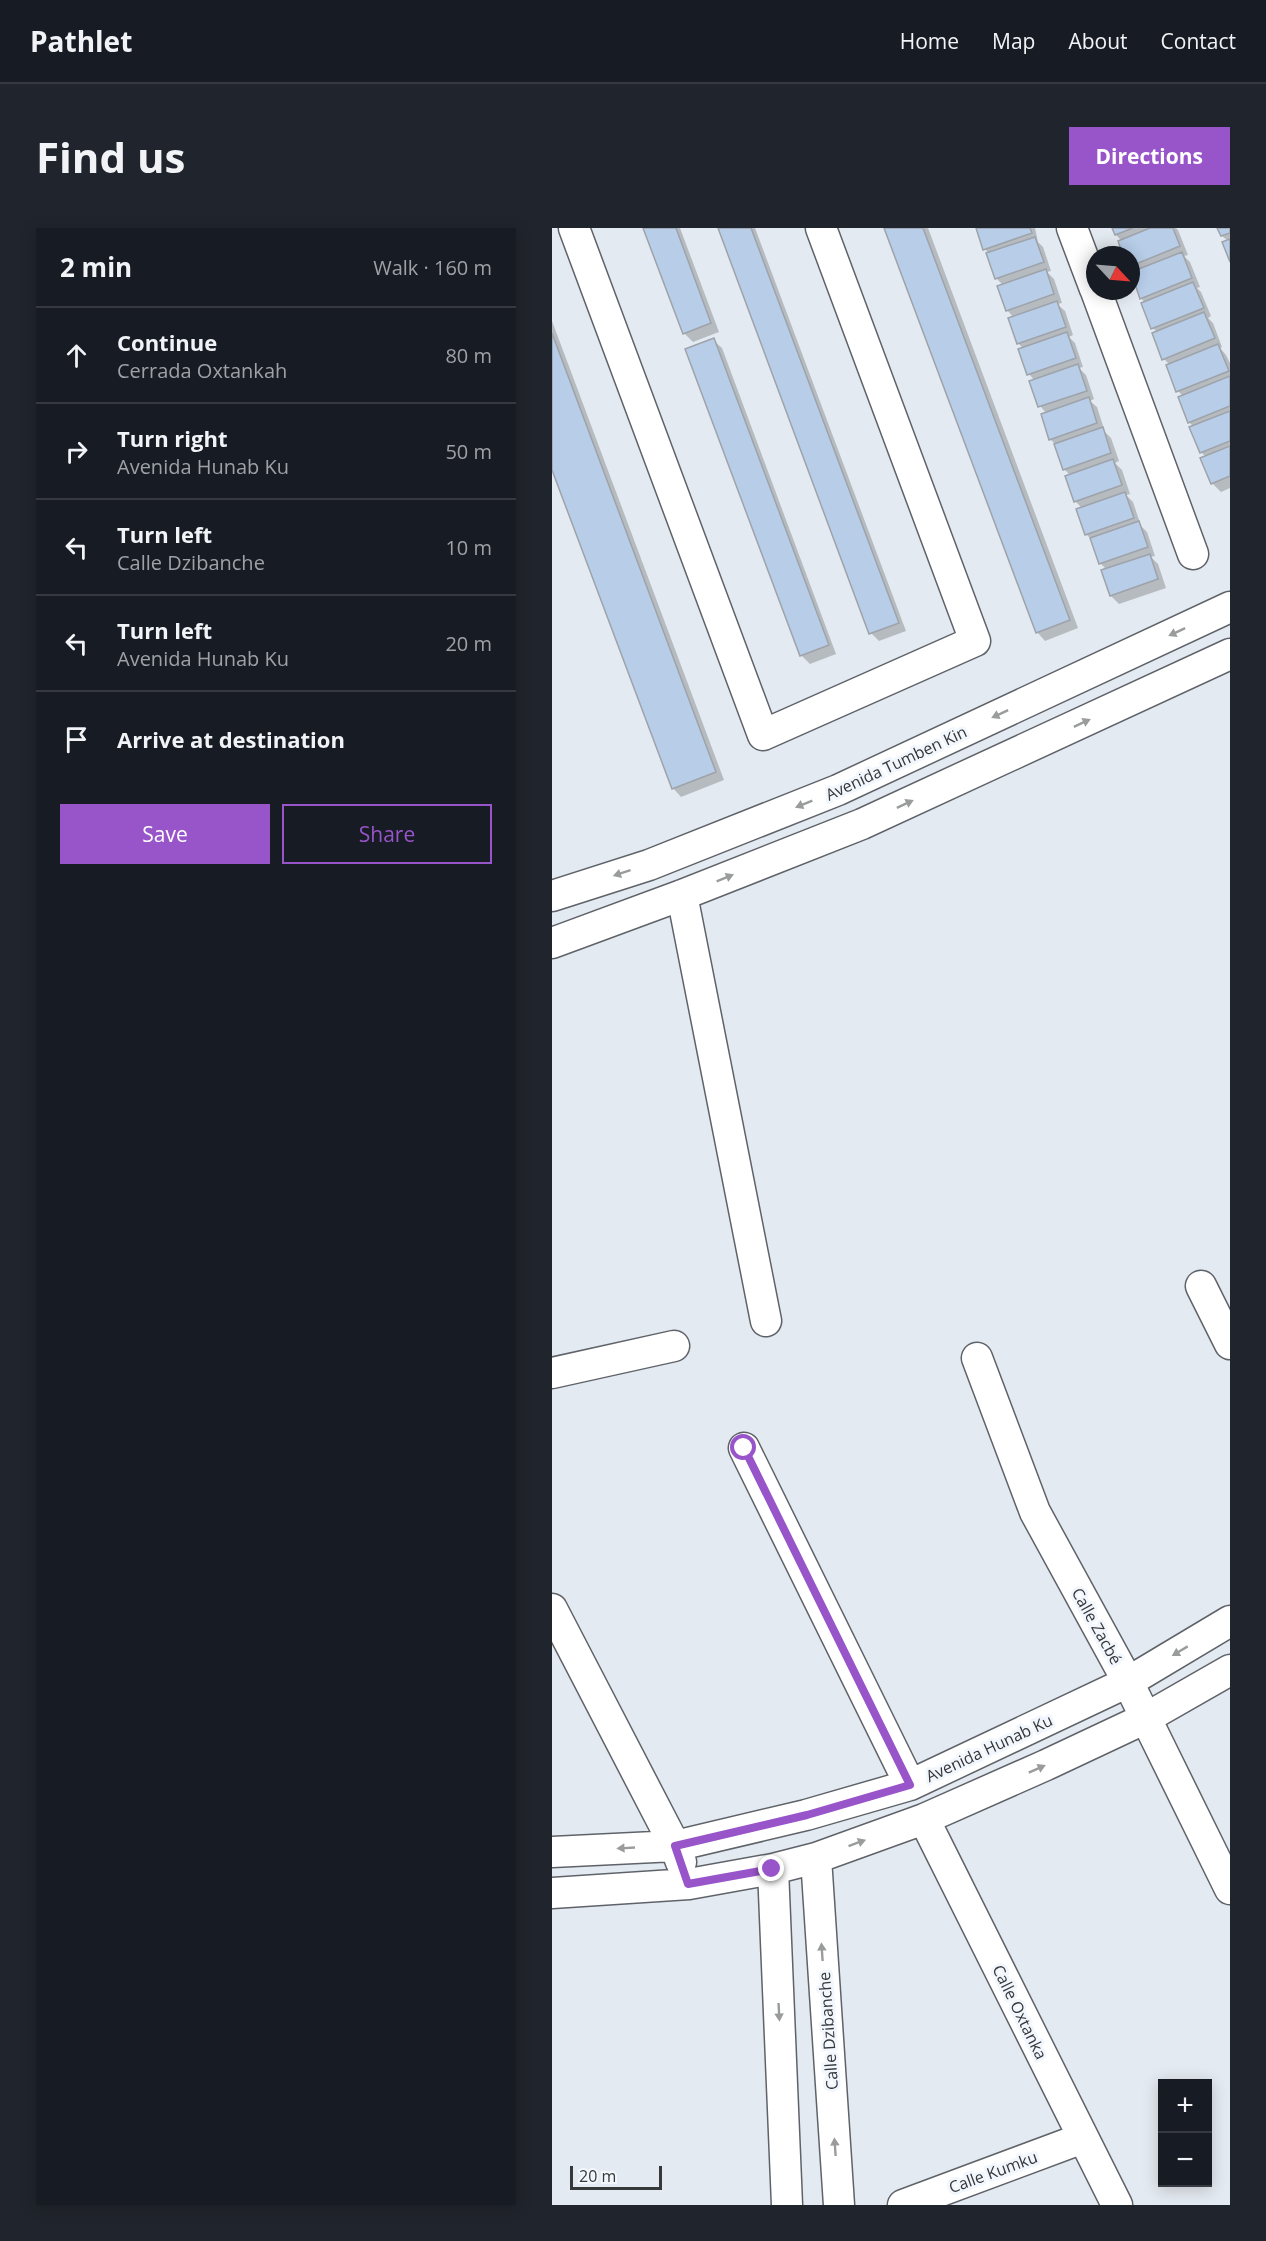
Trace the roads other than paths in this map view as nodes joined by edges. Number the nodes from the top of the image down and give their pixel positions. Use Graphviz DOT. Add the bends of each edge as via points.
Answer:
graph roads {
  1 [pos="574,228"];
  2 [pos="821,228"];
  3 [pos="1072,228"];
  4 [pos="1086,266"];
  5 [pos="1099,300"];
  6 [pos="1193,554"];
  7 [pos="1230,607"];
  8 [pos="1230,654"];
  9 [pos="682,895"];
  10 [pos="552,896"];
  11 [pos="552,943"];
  12 [pos="1202,1286"];
  13 [pos="766,1321"];
  14 [pos="1230,1344"];
  15 [pos="674,1346"];
  16 [pos="977,1358"];
  17 [pos="552,1373"];
  18 [pos="744,1448"];
  19 [pos="552,1609"];
  20 [pos="1230,1621"];
  21 [pos="1230,1670"];
  22 [pos="1128,1682"];
  23 [pos="1146,1719"];
  24 [pos="910,1785"];
  25 [pos="924,1819"];
  26 [pos="675,1846"];
  27 [pos="552,1852"];
  28 [pos="816,1858"];
  29 [pos="772,1869"];
  30 [pos="688,1884"];
  31 [pos="1230,1888"];
  32 [pos="552,1893"];
  33 [pos="1083,2138"];
  34 [pos="787,2205"];
  35 [pos="839,2205"];
  36 [pos="903,2205"];
  37 [pos="1117,2205"];
  1 -- 2 [label="street" via="763,735 975,641"];
  3 -- 4 [label="street"];
  5 -- 6 [label="street"];
  7 -- 10 [label="street, Avenida Tumben Kin, one-way" via="838,790 649,865"];
  9 -- 8 [label="street, one-way" via="862,824"];
  9 -- 11 [label="street"];
  9 -- 13 [label="street"];
  12 -- 14 [label="street"];
  15 -- 17 [label="street"];
  16 -- 22 [label="street, Calle Zacbé" via="1035,1512"];
  18 -- 24 [label="street"];
  19 -- 26 [label="street"];
  20 -- 22 [label="street, Avenida Hunab Ku, one-way"];
  21 -- 23 [label="street"];
  22 -- 23 [label="street, Calle Zacbé"];
  22 -- 24 [label="street, Avenida Hunab Ku"];
  25 -- 23 [label="street, one-way"];
  23 -- 31 [label="street, Calle Zacbé"];
  24 -- 26 [label="street, Avenida Hunab Ku" via="807,1815"];
  28 -- 25 [label="street, one-way"];
  25 -- 33 [label="street, Calle Oxtanka"];
  26 -- 27 [label="street, Avenida Hunab Ku, one-way"];
  26 -- 30 [label="street"];
  28 -- 29 [label="street"];
  35 -- 28 [label="street, Calle Dzibanche, one-way"];
  29 -- 30 [label="street"];
  29 -- 34 [label="street, one-way"];
  30 -- 32 [label="street"];
  33 -- 36 [label="street, Calle Kumku"];
  33 -- 37 [label="street, Calle Oxtanka"];
}
